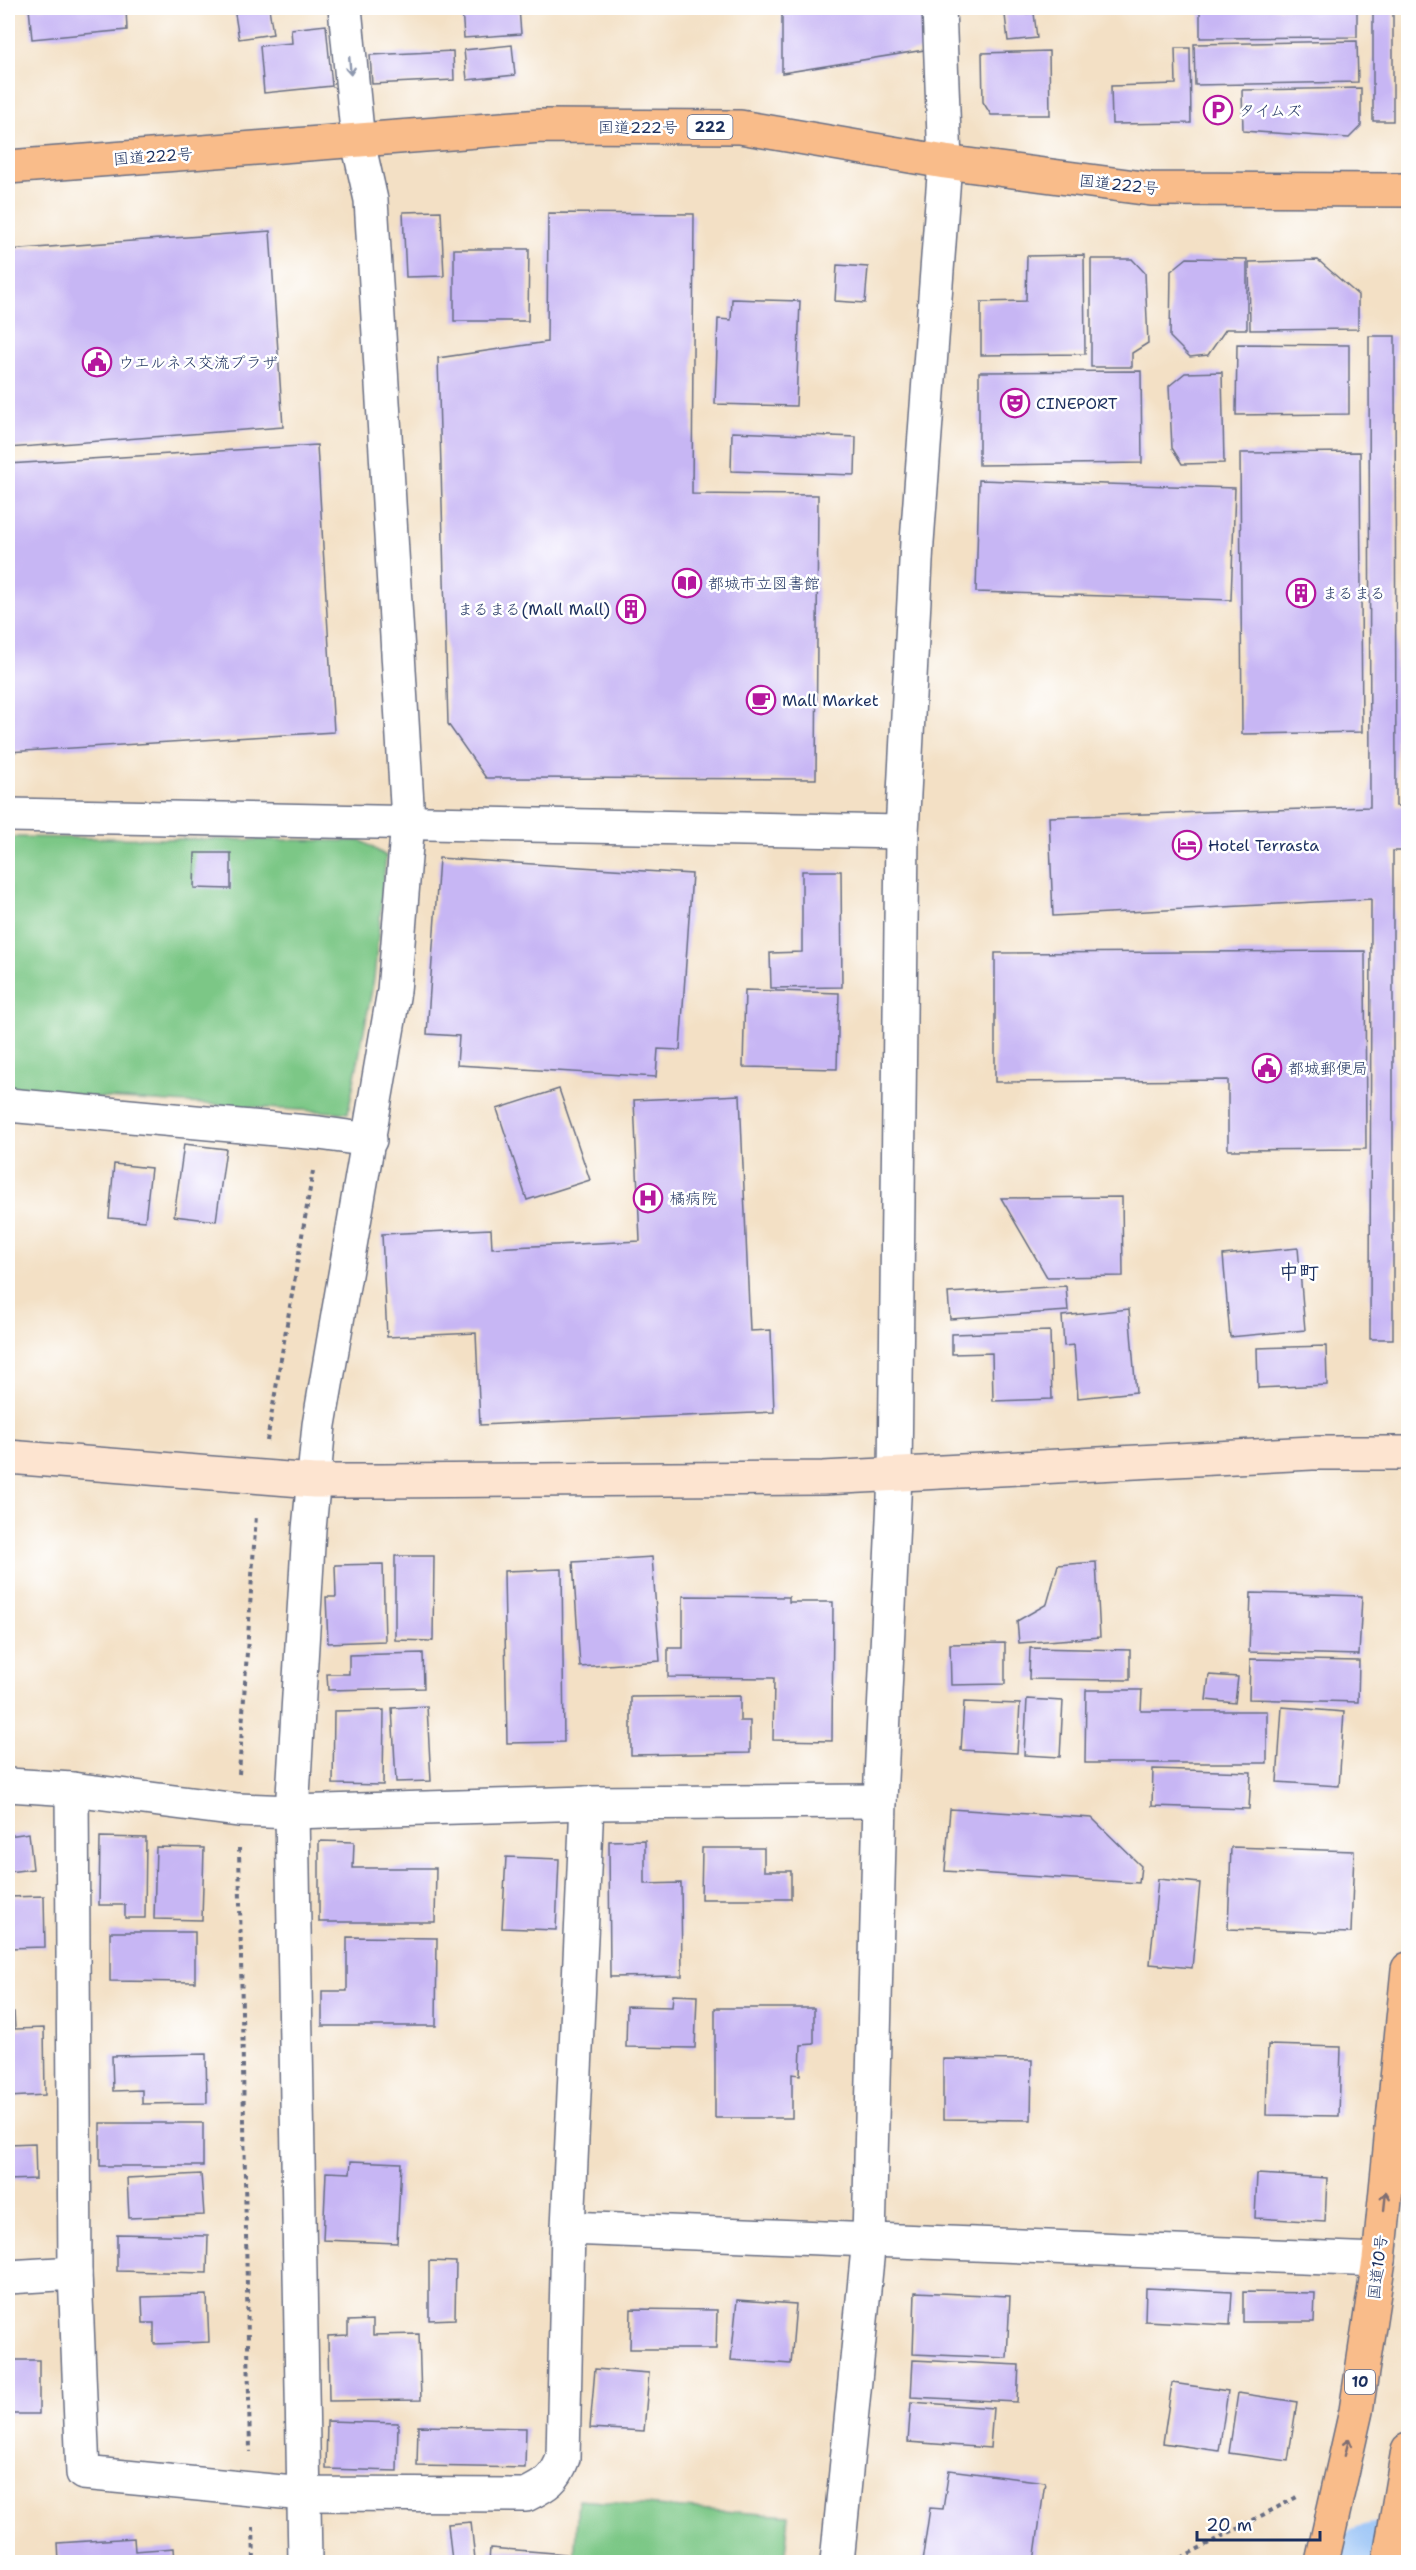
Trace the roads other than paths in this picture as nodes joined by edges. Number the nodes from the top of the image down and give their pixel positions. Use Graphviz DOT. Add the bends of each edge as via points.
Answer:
graph roads {
  1 [pos="345,8"];
  2 [pos="939,8"];
  3 [pos="357,142"];
  4 [pos="945,162"];
  5 [pos="8,166"];
  6 [pos="1408,190"];
  7 [pos="8,815"];
  8 [pos="408,821"];
  9 [pos="902,832"];
  10 [pos="8,1106"];
  11 [pos="370,1140"];
  12 [pos="1408,1453"];
  13 [pos="8,1457"];
  14 [pos="895,1476"];
  15 [pos="314,1481"];
  16 [pos="8,1785"];
  17 [pos="72,1789"];
  18 [pos="880,1801"];
  19 [pos="587,1803"];
  20 [pos="292,1812"];
  21 [pos="1408,1969"];
  22 [pos="568,2228"];
  23 [pos="869,2240"];
  24 [pos="1379,2260"];
  25 [pos="75,2273"];
  26 [pos="8,2277"];
  27 [pos="1407,2466"];
  28 [pos="304,2494"];
  29 [pos="305,2562"];
  30 [pos="837,2562"];
  31 [pos="1322,2562"];
  32 [pos="1389,2562"];
  1 -- 3 [label="street, one-way"];
  2 -- 4 [label="street"];
  3 -- 4 [label="highway, 国道222号 / 222" via="541,126 740,127"];
  3 -- 5 [label="highway, 国道222号 / 222"];
  3 -- 8 [label="street" via="370,200"];
  4 -- 6 [label="highway, 国道222号 / 222" via="1151,189"];
  4 -- 9 [label="street" via="917,542"];
  7 -- 8 [label="street"];
  8 -- 9 [label="street"];
  8 -- 11 [label="street" via="394,991"];
  9 -- 14 [label="street"];
  10 -- 11 [label="street"];
  11 -- 15 [label="street" via="319,1425"];
  12 -- 14 [label="street" via="1312,1453"];
  13 -- 15 [label="street"];
  14 -- 15 [label="street"];
  14 -- 18 [label="street"];
  15 -- 20 [label="street"];
  16 -- 17 [label="street"];
  17 -- 20 [label="street" via="238,1810"];
  17 -- 25 [label="street"];
  18 -- 19 [label="street"];
  18 -- 23 [label="street"];
  19 -- 20 [label="street"];
  19 -- 22 [label="street"];
  20 -- 28 [label="street"];
  24 -- 21 [label="highway, 国道10号 / 10, one-way"];
  22 -- 23 [label="street"];
  22 -- 28 [label="street" via="563,2458 548,2485 526,2495"];
  23 -- 24 [label="street"];
  23 -- 30 [label="street"];
  31 -- 24 [label="highway, 国道10号 / 10, one-way" via="1356,2411"];
  25 -- 26 [label="street"];
  25 -- 28 [label="street" via="83,2473"];
  27 -- 32 [label="highway"];
  28 -- 29 [label="street"];
}
